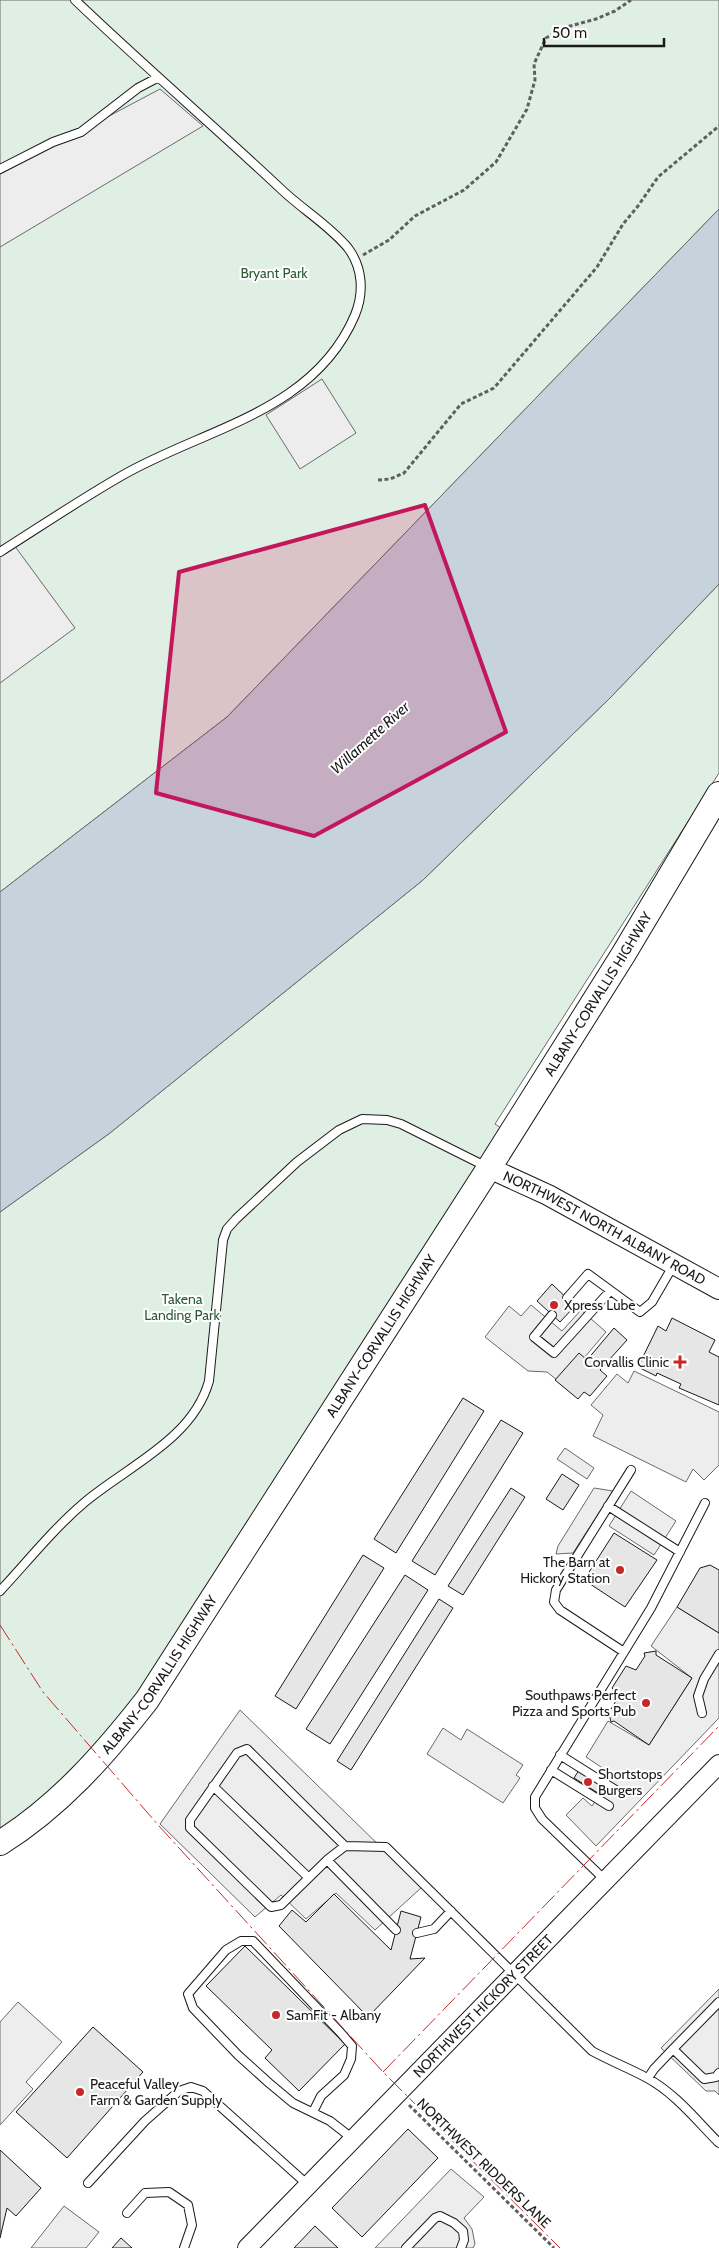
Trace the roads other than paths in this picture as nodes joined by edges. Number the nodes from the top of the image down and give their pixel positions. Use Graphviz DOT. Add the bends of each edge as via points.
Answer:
graph roads {
  1 [pos="75,0"];
  2 [pos="157,78"];
  3 [pos="0,169"];
  4 [pos="0,552"];
  5 [pos="719,794"];
  6 [pos="489,1168"];
  7 [pos="674,1264"];
  8 [pos="719,1289"];
  9 [pos="610,1291"];
  10 [pos="566,1298"];
  11 [pos="552,1315"];
  12 [pos="630,1470"];
  13 [pos="705,1503"];
  14 [pos="608,1506"];
  15 [pos="680,1552"];
  16 [pos="0,1591"];
  17 [pos="624,1652"];
  18 [pos="719,1654"];
  19 [pos="702,1712"];
  20 [pos="560,1755"];
  21 [pos="719,1764"];
  22 [pos="551,1770"];
  23 [pos="213,1786"];
  24 [pos="622,1794"];
  25 [pos="610,1806"];
  26 [pos="0,1844"];
  27 [pos="345,1846"];
  28 [pos="326,1860"];
  29 [pos="308,1877"];
  30 [pos="605,1881"];
  31 [pos="451,1911"];
  32 [pos="396,1930"];
  33 [pos="417,1933"];
  34 [pos="514,1974"];
  35 [pos="719,2002"];
  36 [pos="673,2049"];
  37 [pos="719,2074"];
  38 [pos="648,2078"];
  39 [pos="312,2112"];
  40 [pos="353,2138"];
  41 [pos="719,2142"];
  42 [pos="88,2183"];
  43 [pos="308,2185"];
  44 [pos="127,2213"];
  45 [pos="184,2248"];
  46 [pos="246,2248"];
  47 [pos="406,2248"];
  48 [pos="461,2248"];
  1 -- 2 [label="lane"];
  2 -- 3 [label="lane" via="138,88 81,132 53,142"];
  2 -- 4 [label="lane" via="348,249 358,266 360,302 348,332 330,359 277,403 124,474"];
  5 -- 6 [label="highway, ALBANY-CORVALLIS HIGHWAY" via="623,955"];
  6 -- 7 [label="main road, NORTHWEST NORTH ALBANY ROAD" via="548,1195"];
  6 -- 16 [label="lane" via="401,1124 373,1118 351,1123 297,1162 236,1219 222,1240 210,1374 204,1398 195,1413 165,1442 85,1502"];
  6 -- 26 [label="highway, ALBANY-CORVALLIS HIGHWAY" via="147,1700 81,1778"];
  7 -- 8 [label="main road, NORTHWEST NORTH ALBANY ROAD"];
  7 -- 9 [label="lane" via="652,1302 640,1312"];
  9 -- 10 [label="lane" via="588,1274"];
  9 -- 11 [label="lane" via="554,1353 534,1337"];
  12 -- 14 [label="lane"];
  13 -- 15 [label="lane"];
  14 -- 15 [label="lane"];
  14 -- 17 [label="lane" via="556,1590 554,1602 560,1610"];
  15 -- 17 [label="lane"];
  17 -- 20 [label="lane"];
  18 -- 19 [label="lane" via="698,1696"];
  20 -- 22 [label="lane"];
  20 -- 24 [label="lane"];
  21 -- 30 [label="street, NORTHWEST HICKORY STREET"];
  22 -- 25 [label="lane"];
  22 -- 30 [label="lane" via="535,1797 534,1808"];
  23 -- 27 [label="lane" via="237,1753 247,1749"];
  23 -- 29 [label="lane"];
  23 -- 29 [label="lane" via="190,1820 190,1828 237,1874 271,1906 281,1905"];
  27 -- 28 [label="lane"];
  27 -- 31 [label="lane" via="386,1847"];
  28 -- 29 [label="lane"];
  28 -- 32 [label="lane"];
  30 -- 34 [label="street, NORTHWEST HICKORY STREET"];
  31 -- 33 [label="lane" via="434,1929"];
  31 -- 34 [label="lane"];
  34 -- 38 [label="lane" via="592,2050 614,2064"];
  34 -- 40 [label="street, NORTHWEST HICKORY STREET"];
  35 -- 36 [label="lane"];
  36 -- 37 [label="lane" via="704,2079"];
  36 -- 38 [label="lane"];
  38 -- 41 [label="lane"];
  39 -- 39 [label="lane" via="293,2103 269,2083 193,2008 188,1994 226,1950 241,1941 253,1941 352,2046 352,2059 344,2075 322,2096"];
  39 -- 40 [label="lane"];
  40 -- 43 [label="street, NORTHWEST HICKORY STREET"];
  42 -- 43 [label="lane" via="145,2121 179,2091 191,2087 203,2091"];
  43 -- 46 [label="street, NORTHWEST HICKORY STREET"];
  44 -- 45 [label="lane" via="145,2193 169,2192 188,2205 192,2225"];
  47 -- 48 [label="lane" via="440,2216 463,2231"];
}
